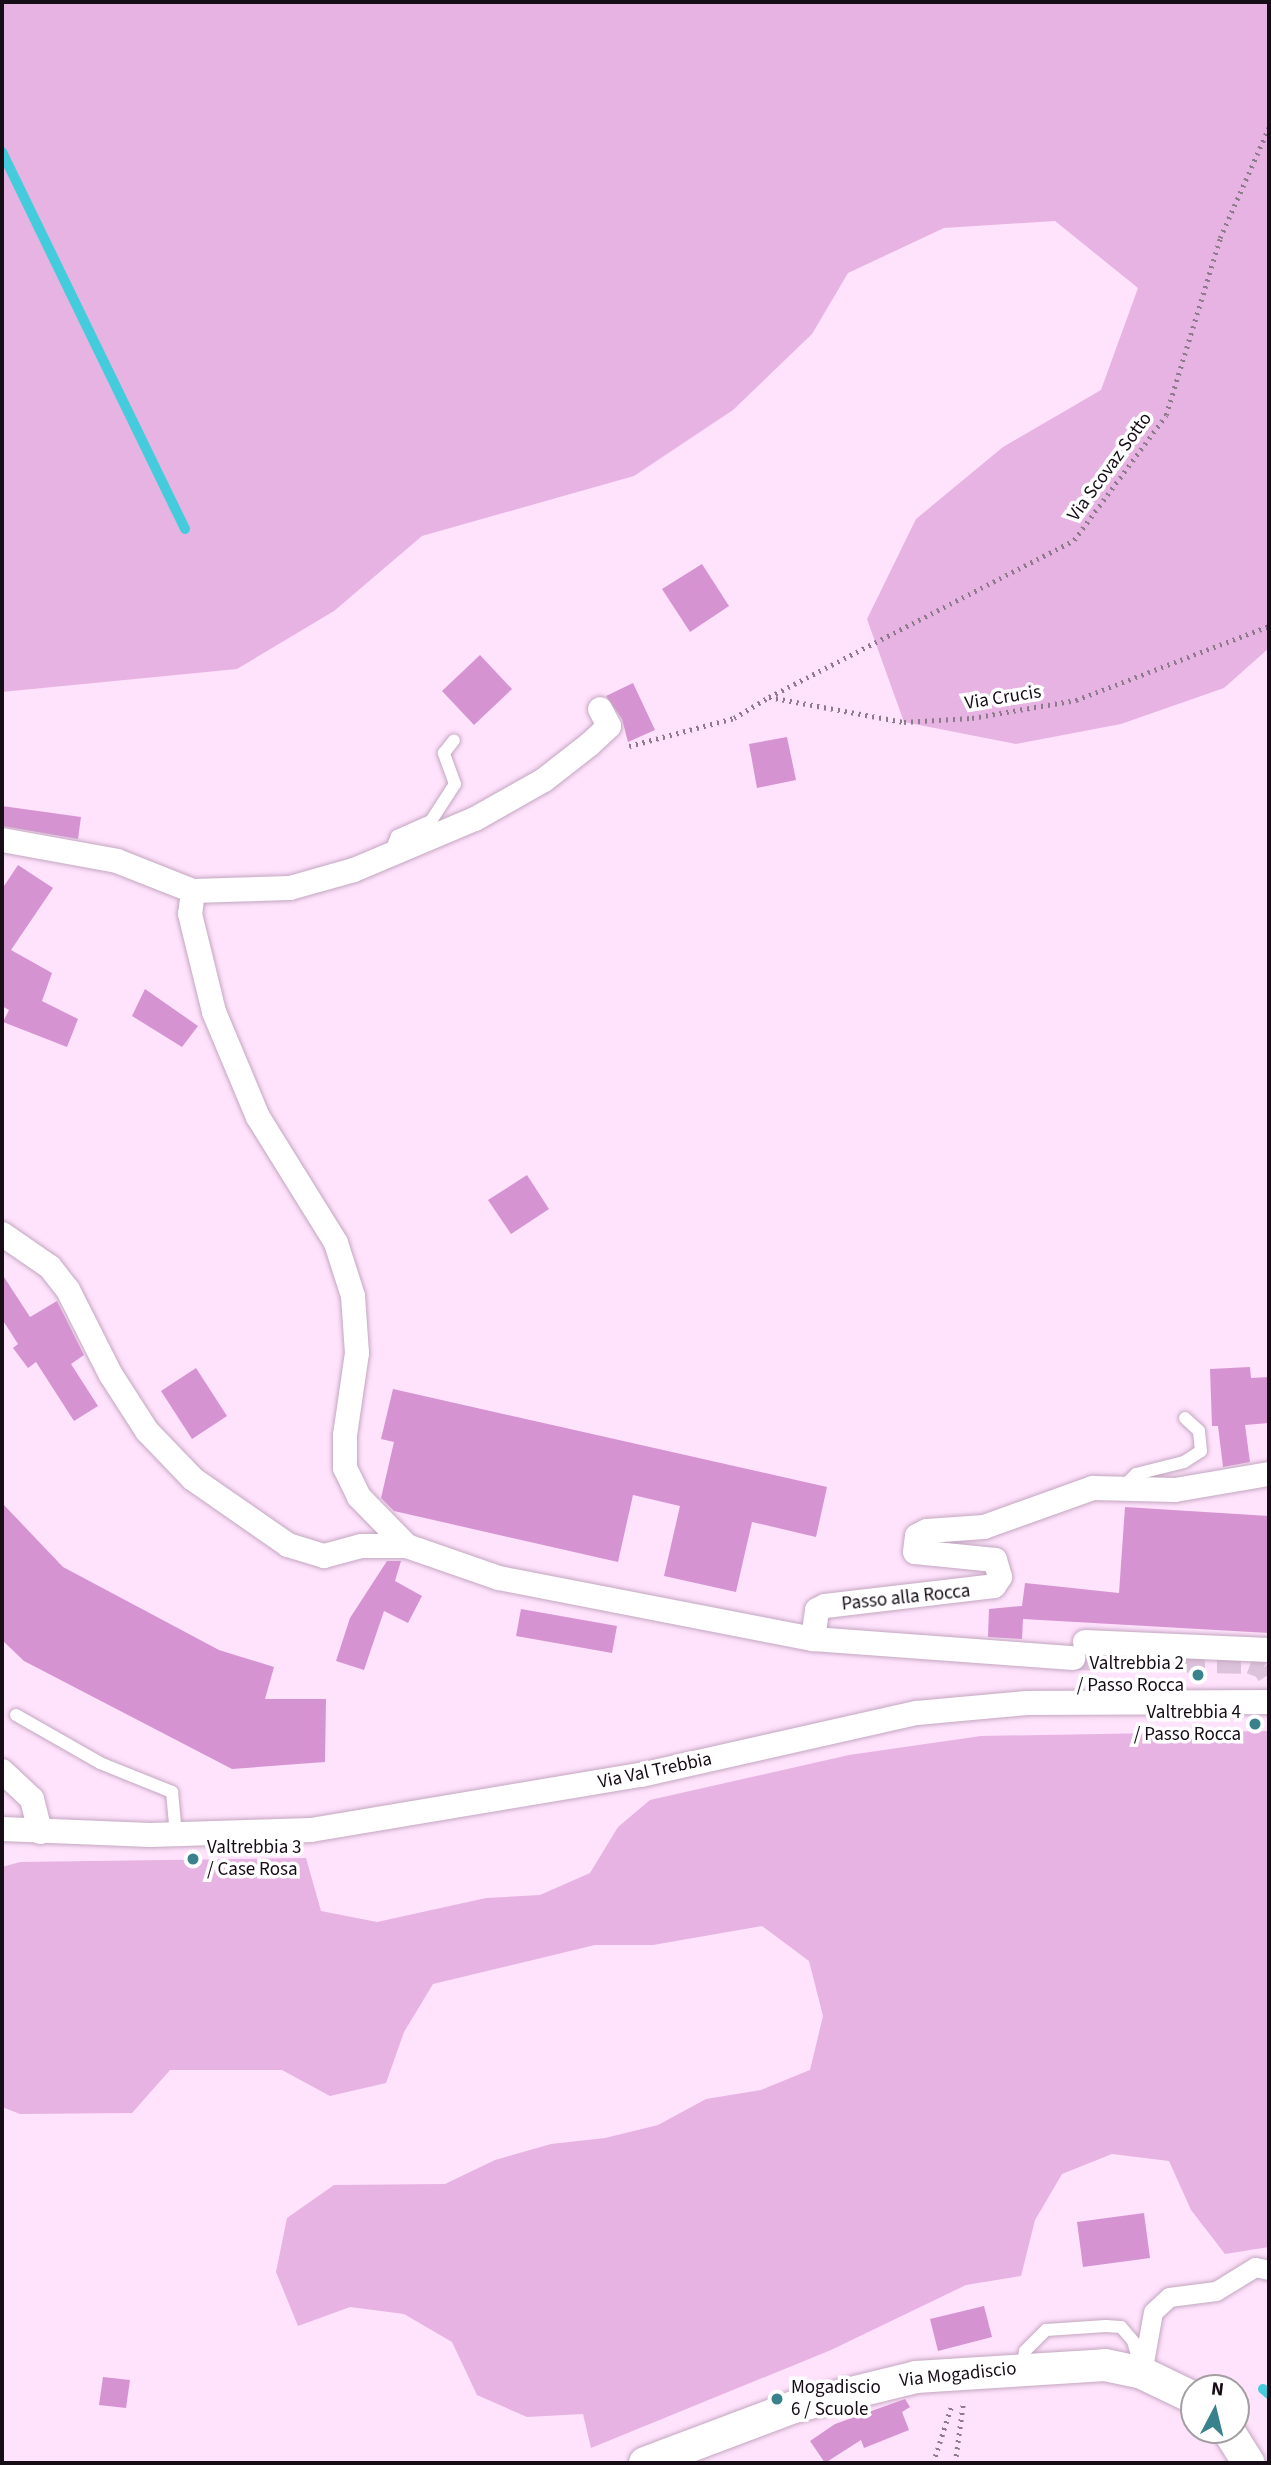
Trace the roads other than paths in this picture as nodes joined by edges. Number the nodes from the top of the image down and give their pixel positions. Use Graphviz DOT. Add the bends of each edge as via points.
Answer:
graph roads {
  1 [pos="600,709"];
  2 [pos="454,740"];
  3 [pos="2,840"];
  4 [pos="390,855"];
  5 [pos="193,891"];
  6 [pos="2,1234"];
  7 [pos="1185,1418"];
  8 [pos="1269,1474"];
  9 [pos="1124,1486"];
  10 [pos="407,1546"];
  11 [pos="813,1639"];
  12 [pos="1260,1650"];
  13 [pos="1269,1702"];
  14 [pos="16,1715"];
  15 [pos="2,1771"];
  16 [pos="2,1829"];
  17 [pos="40,1832"];
  18 [pos="176,1834"];
  19 [pos="1269,2270"];
  20 [pos="1142,2373"];
  21 [pos="1180,2391"];
  22 [pos="1237,2444"];
  23 [pos="645,2463"];
  24 [pos="1249,2463"];
  1 -- 4 [label="street" via="609,726 544,780 475,819"];
  2 -- 4 [label="lane" via="444,753 455,784 431,821 392,841"];
  3 -- 5 [label="street" via="117,861"];
  4 -- 5 [label="street" via="290,888"];
  5 -- 10 [label="street" via="190,914 214,1012 258,1117 335,1243 347,1274 357,1353 343,1452 345,1468 359,1497"];
  6 -- 10 [label="street" via="50,1267 81,1312 111,1375 147,1431 193,1479 280,1540 304,1550 324,1556 362,1546"];
  7 -- 9 [label="lane" via="1199,1431 1201,1451 1184,1462 1136,1474"];
  8 -- 9 [label="street, Passo alla Rocca" via="1175,1490"];
  9 -- 11 [label="street, Passo alla Rocca" via="1093,1488 984,1527 927,1531 917,1536 912,1546 921,1556 984,1556 995,1560 1000,1577 984,1590 825,1606 817,1610"];
  10 -- 11 [label="street" via="499,1578"];
  11 -- 12 [label="street" via="1079,1650"];
  13 -- 18 [label="street, Via Val Trebbia" via="1027,1703 917,1713 641,1775 411,1816 311,1830"];
  14 -- 18 [label="lane" via="100,1763 172,1793"];
  15 -- 17 [label="street" via="32,1799"];
  16 -- 17 [label="street, Via Val Trebbia"];
  17 -- 18 [label="street, Via Val Trebbia"];
  19 -- 20 [label="street" via="1255,2267 1216,2291 1168,2297 1153,2312"];
  20 -- 21 [label="street, Via Mogadiscio"];
  20 -- 23 [label="street, Via Mogadiscio" via="1105,2365 1038,2374 916,2377 844,2392"];
  22 -- 24 [label="street"];
}
